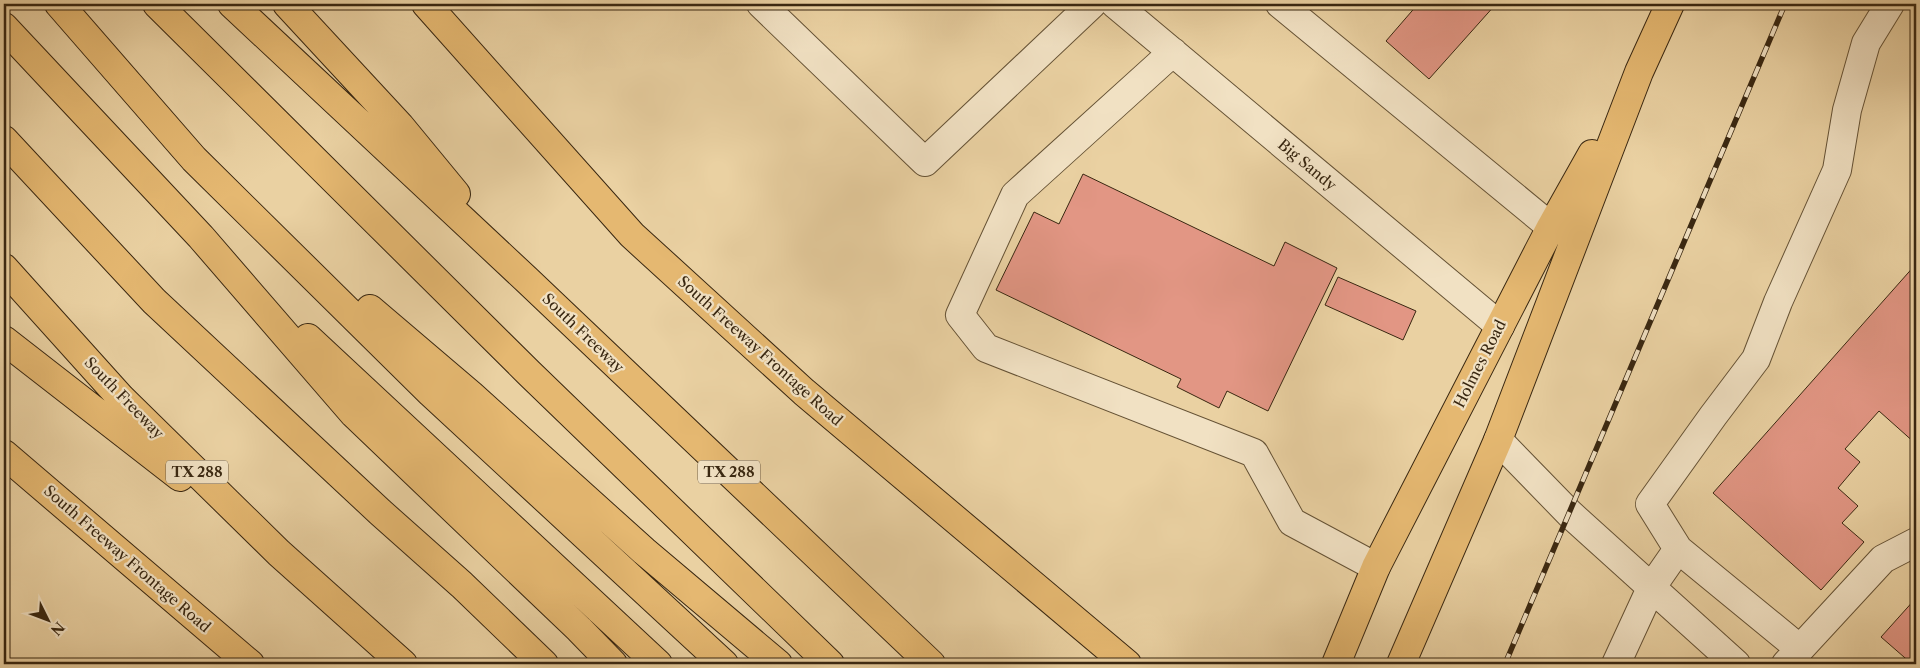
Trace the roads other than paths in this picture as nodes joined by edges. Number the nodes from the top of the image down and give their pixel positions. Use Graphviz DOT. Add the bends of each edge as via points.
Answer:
graph roads {
  1 [pos="59,4"];
  2 [pos="157,4"];
  3 [pos="232,4"];
  4 [pos="287,4"];
  5 [pos="426,4"];
  6 [pos="761,4"];
  7 [pos="1092,4"];
  8 [pos="1116,4"];
  9 [pos="1280,4"];
  10 [pos="1670,4"];
  11 [pos="1890,4"];
  12 [pos="4,27"];
  13 [pos="1173,52"];
  14 [pos="1639,72"];
  15 [pos="4,140"];
  16 [pos="194,159"];
  17 [pos="1551,227"];
  18 [pos="201,237"];
  19 [pos="4,268"];
  20 [pos="527,280"];
  21 [pos="1500,326"];
  22 [pos="4,340"];
  23 [pos="1498,440"];
  24 [pos="4,454"];
  25 [pos="1916,542"];
  26 [pos="1678,549"];
  27 [pos="279,554"];
  28 [pos="1376,567"];
  29 [pos="1651,588"];
  30 [pos="1793,656"];
  31 [pos="250,664"];
  32 [pos="403,664"];
  33 [pos="544,664"];
  34 [pos="613,664"];
  35 [pos="658,664"];
  36 [pos="724,664"];
  37 [pos="778,664"];
  38 [pos="830,664"];
  39 [pos="931,664"];
  40 [pos="1127,664"];
  41 [pos="1336,664"];
  42 [pos="1401,664"];
  43 [pos="1616,664"];
  44 [pos="1736,664"];
  1 -- 16 [label="main road"];
  2 -- 38 [label="main road" via="528,373"];
  3 -- 20 [label="main road, South Freeway / TX 288"];
  4 -- 20 [label="main road" via="400,126"];
  5 -- 40 [label="main road, South Freeway Frontage Road" via="632,235 804,392"];
  6 -- 7 [label="street" via="925,162"];
  8 -- 13 [label="street, Big Sandy"];
  9 -- 17 [label="street"];
  10 -- 14 [label="main road, Holmes Road"];
  11 -- 26 [label="street" via="1866,43 1847,110 1837,170 1756,359 1650,504"];
  12 -- 18 [label="main road"];
  13 -- 21 [label="street, Big Sandy"];
  13 -- 28 [label="street" via="1015,195 960,315 986,348 1254,453 1292,522"];
  14 -- 17 [label="main road, Holmes Road"];
  14 -- 23 [label="main road, Holmes Road"];
  15 -- 33 [label="main road" via="154,301"];
  16 -- 36 [label="main road" via="432,393"];
  16 -- 37 [label="main road" via="471,395 644,551"];
  17 -- 21 [label="main road, Holmes Road"];
  18 -- 34 [label="main road" via="354,414"];
  18 -- 35 [label="main road"];
  19 -- 27 [label="main road, South Freeway / TX 288" via="121,398"];
  20 -- 39 [label="main road, South Freeway / TX 288"];
  21 -- 28 [label="main road, Holmes Road"];
  22 -- 27 [label="main road"];
  23 -- 29 [label="street" via="1569,513"];
  23 -- 42 [label="main road, Holmes Road"];
  24 -- 31 [label="main road, South Freeway Frontage Road"];
  25 -- 30 [label="street" via="1883,560"];
  26 -- 29 [label="street"];
  26 -- 30 [label="street"];
  27 -- 32 [label="main road, South Freeway / TX 288"];
  28 -- 41 [label="main road, Holmes Road"];
  29 -- 43 [label="street"];
  29 -- 44 [label="street"];
}
